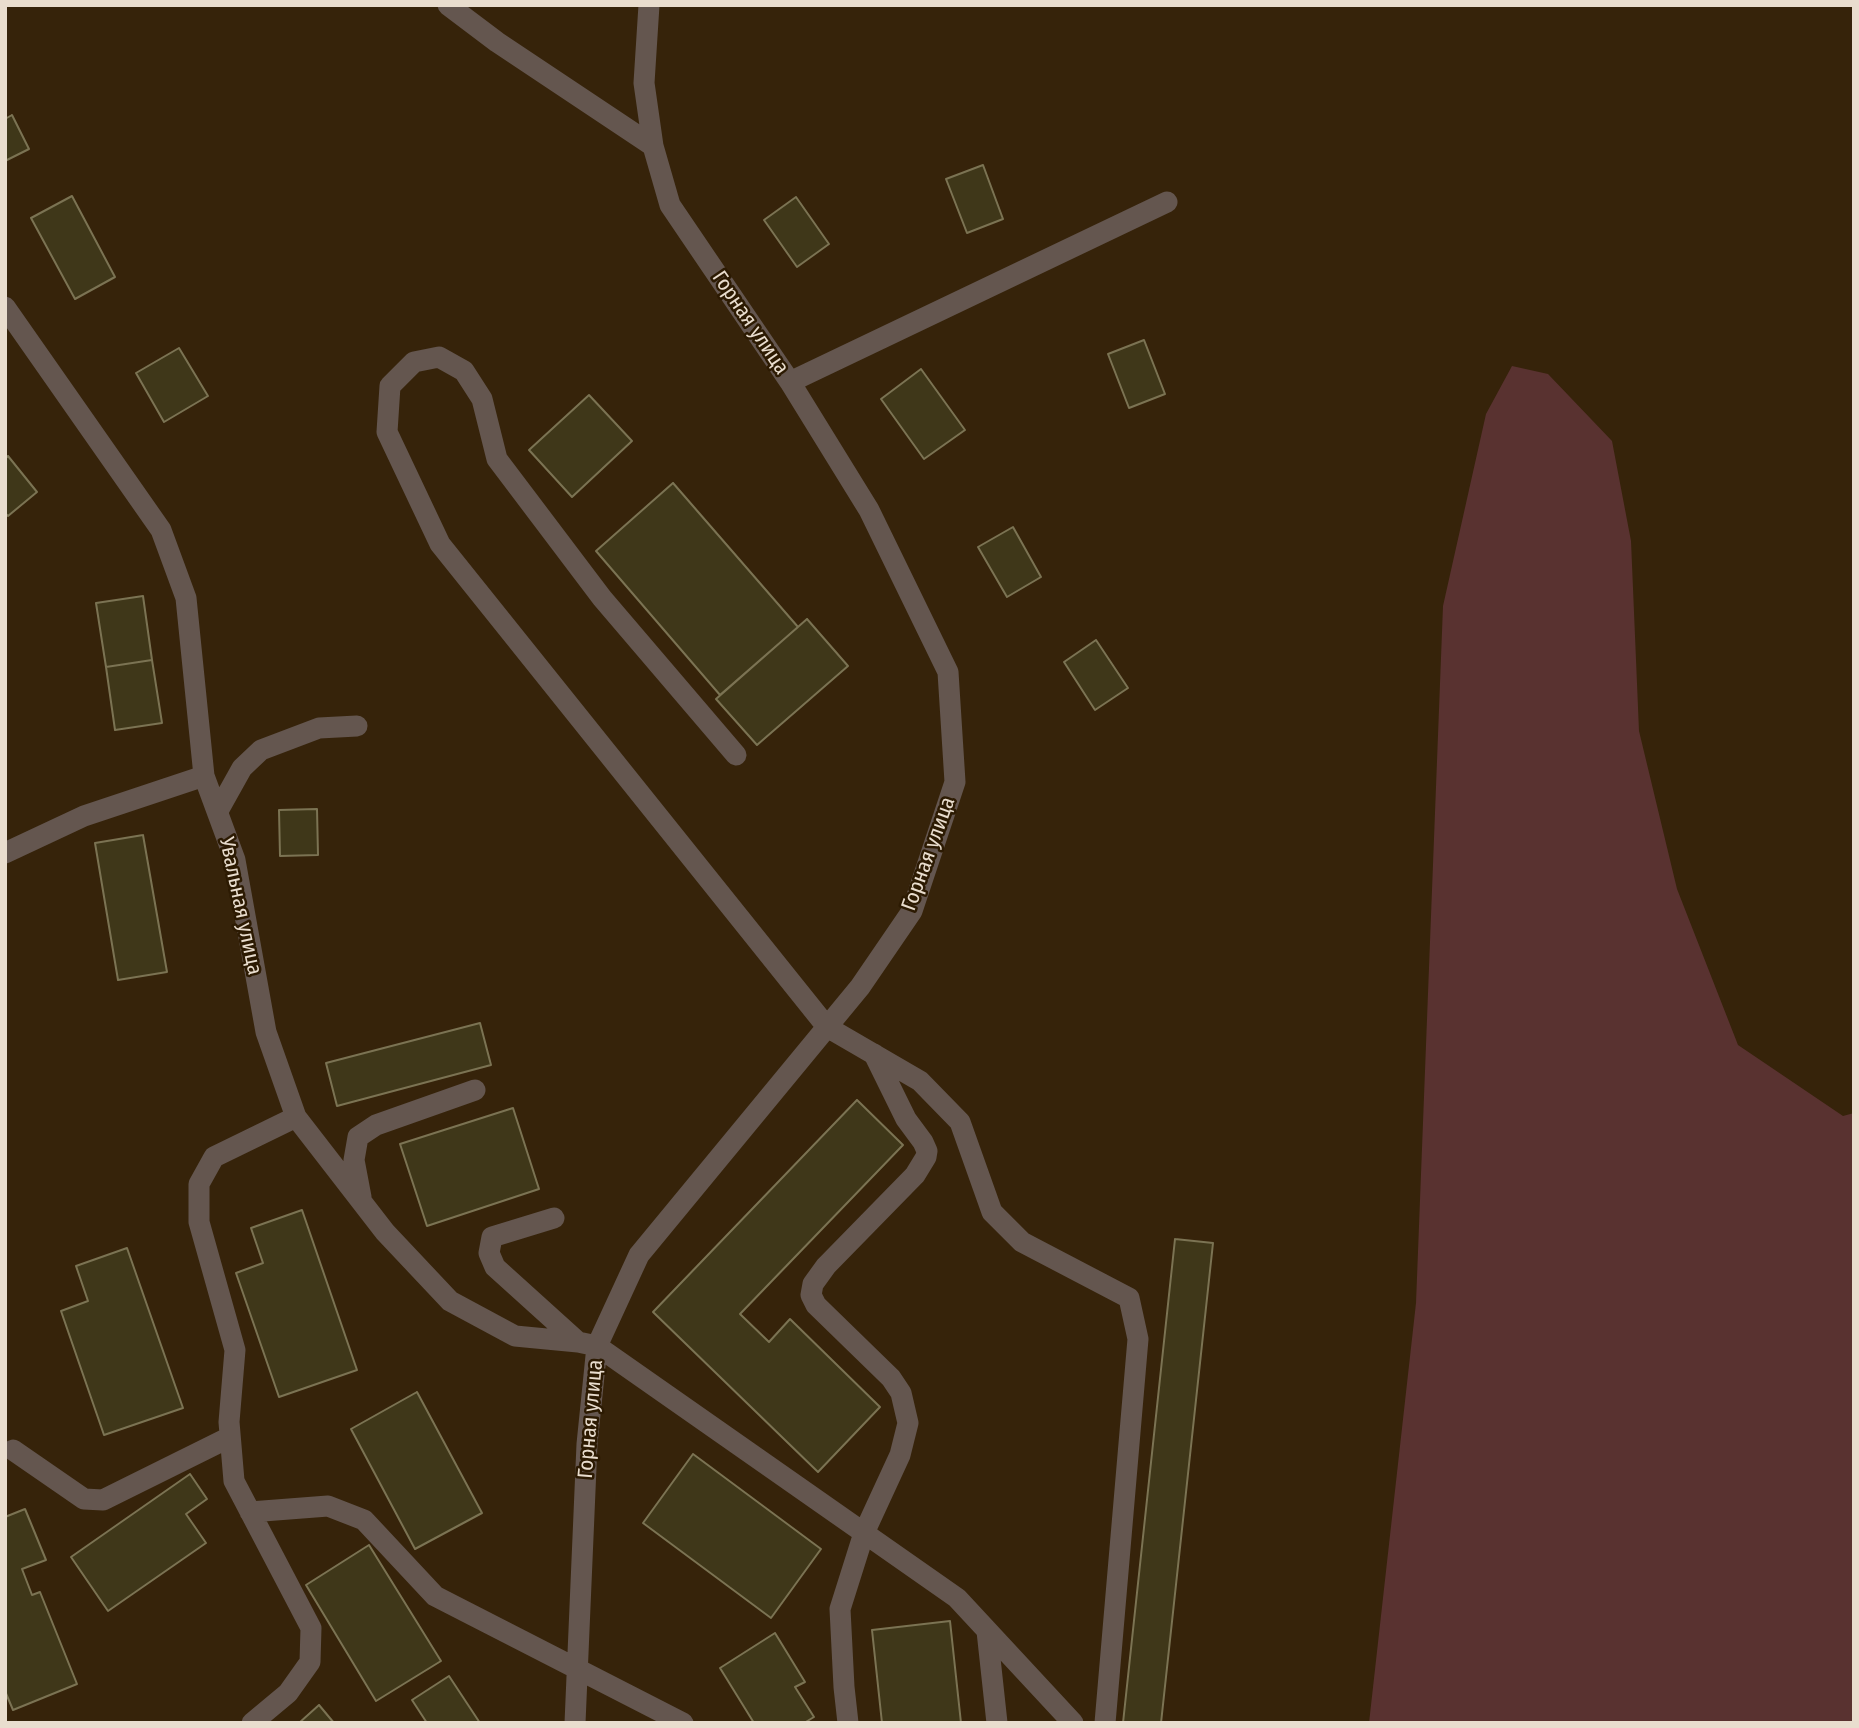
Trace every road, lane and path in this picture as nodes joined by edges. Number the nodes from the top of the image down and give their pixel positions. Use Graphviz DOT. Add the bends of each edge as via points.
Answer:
graph roads {
  1 [pos="448,5"];
  2 [pos="649,5"];
  3 [pos="653,146"];
  4 [pos="1167,202"];
  5 [pos="5,307"];
  6 [pos="790,382"];
  7 [pos="357,726"];
  8 [pos="736,755"];
  9 [pos="204,776"];
  10 [pos="218,811"];
  11 [pos="5,853"];
  12 [pos="827,1027"];
  13 [pos="874,1054"];
  14 [pos="475,1090"];
  15 [pos="296,1117"];
  16 [pos="362,1201"];
  17 [pos="554,1218"];
  18 [pos="588,1344"];
  19 [pos="230,1437"];
  20 [pos="13,1450"];
  21 [pos="250,1512"];
  22 [pos="864,1533"];
  23 [pos="987,1631"];
  24 [pos="577,1668"];
  25 [pos="251,1723"];
  26 [pos="575,1723"];
  27 [pos="683,1723"];
  28 [pos="848,1723"];
  29 [pos="997,1723"];
  30 [pos="1073,1723"];
  31 [pos="1105,1723"];
  1 -- 3 [label="street"];
  2 -- 3 [label="street, Горная улица" via="643,83"];
  3 -- 6 [label="street, Горная улица" via="670,205"];
  4 -- 6 [label="street"];
  5 -- 9 [label="street, Увальная улица" via="161,530 186,597"];
  6 -- 12 [label="street, Горная улица" via="869,510 948,673 954,768 954,782 912,911"];
  7 -- 10 [label="street" via="319,728 261,750 242,768"];
  8 -- 12 [label="street" via="602,598 497,459 482,399 464,372 439,357 414,362 390,386 387,432 440,544"];
  9 -- 10 [label="street, Увальная улица"];
  9 -- 11 [label="street" via="84,816"];
  10 -- 15 [label="street, Увальная улица" via="235,859 266,1032"];
  12 -- 13 [label="street"];
  12 -- 18 [label="street, Горная улица" via="639,1255"];
  13 -- 22 [label="street" via="906,1119 923,1142 926,1157 915,1175 826,1266 811,1295 891,1378 901,1393 908,1423 900,1455"];
  13 -- 31 [label="street" via="920,1081 960,1122 992,1212 1022,1242 1129,1298 1138,1339"];
  14 -- 16 [label="street" via="376,1125 358,1137 354,1160"];
  15 -- 16 [label="street, Увальная улица"];
  15 -- 19 [label="street" via="214,1157 198,1184 199,1222 234,1350"];
  16 -- 18 [label="street, Увальная улица" via="450,1301 515,1336"];
  17 -- 18 [label="street" via="492,1237 489,1253 495,1267"];
  18 -- 22 [label="street"];
  18 -- 24 [label="street, Горная улица"];
  19 -- 20 [label="street" via="103,1500 84,1499"];
  19 -- 21 [label="street" via="234,1480"];
  21 -- 24 [label="street" via="328,1506 363,1520 435,1596"];
  21 -- 25 [label="street" via="311,1628 310,1662 288,1693"];
  22 -- 23 [label="street" via="957,1598"];
  22 -- 28 [label="street" via="840,1609"];
  23 -- 29 [label="street"];
  23 -- 30 [label="street"];
  24 -- 26 [label="street, Горная улица"];
  24 -- 27 [label="street"];
}
